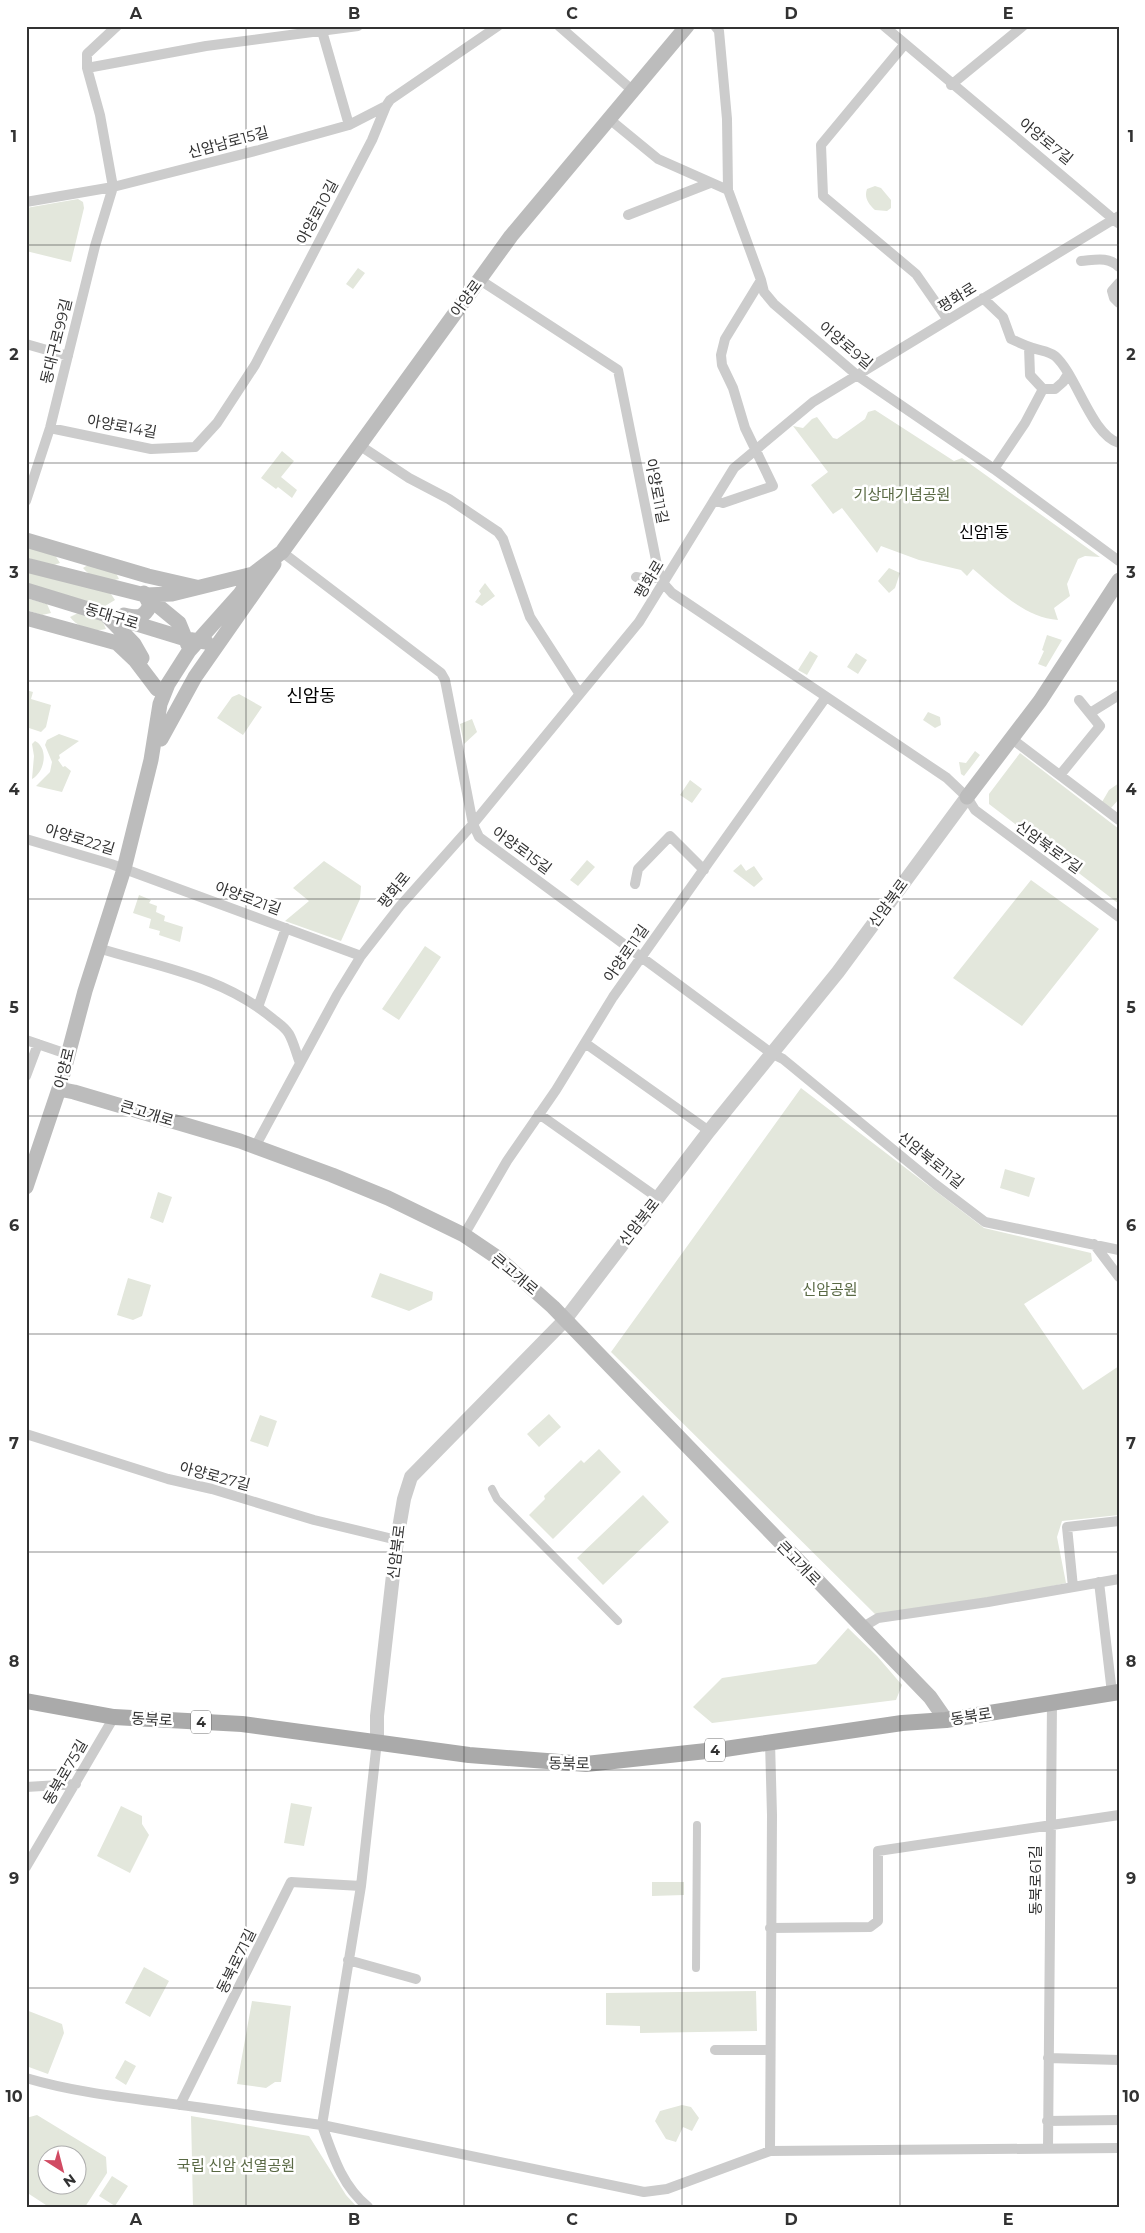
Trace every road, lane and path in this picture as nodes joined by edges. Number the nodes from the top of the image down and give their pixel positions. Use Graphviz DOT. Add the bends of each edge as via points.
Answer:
graph roads {
  1 [pos="117,26"];
  2 [pos="358,26"];
  3 [pos="498,26"];
  4 [pos="559,26"];
  5 [pos="687,26"];
  6 [pos="714,26"];
  7 [pos="884,26"];
  8 [pos="1023,26"];
  9 [pos="322,29"];
  10 [pos="904,45"];
  11 [pos="87,68"];
  12 [pos="951,85"];
  13 [pos="632,90"];
  14 [pos="386,106"];
  15 [pos="608,118"];
  16 [pos="349,125"];
  17 [pos="710,183"];
  18 [pos="113,187"];
  19 [pos="728,190"];
  20 [pos="26,202"];
  21 [pos="628,215"];
  22 [pos="1117,220"];
  23 [pos="1081,262"];
  24 [pos="1119,267"];
  25 [pos="480,280"];
  26 [pos="761,280"];
  27 [pos="1119,283"];
  28 [pos="983,298"];
  29 [pos="1119,303"];
  30 [pos="948,320"];
  31 [pos="26,344"];
  32 [pos="1030,347"];
  33 [pos="68,356"];
  34 [pos="1068,374"];
  35 [pos="858,376"];
  36 [pos="244,380"];
  37 [pos="1044,389"];
  38 [pos="50,428"];
  39 [pos="1119,443"];
  40 [pos="359,445"];
  41 [pos="758,450"];
  42 [pos="994,469"];
  43 [pos="714,500"];
  44 [pos="26,501"];
  45 [pos="26,540"];
  46 [pos="282,552"];
  47 [pos="1119,561"];
  48 [pos="26,565"];
  49 [pos="126,570"];
  50 [pos="253,574"];
  51 [pos="636,577"];
  52 [pos="1119,580"];
  53 [pos="662,581"];
  54 [pos="200,588"];
  55 [pos="26,590"];
  56 [pos="145,595"];
  57 [pos="104,614"];
  58 [pos="26,618"];
  59 [pos="224,633"];
  60 [pos="191,644"];
  61 [pos="580,693"];
  62 [pos="1119,695"];
  63 [pos="159,696"];
  64 [pos="826,697"];
  65 [pos="1079,700"];
  66 [pos="1090,714"];
  67 [pos="157,728"];
  68 [pos="1012,739"];
  69 [pos="151,760"];
  70 [pos="1060,775"];
  71 [pos="967,797"];
  72 [pos="1118,820"];
  73 [pos="474,824"];
  74 [pos="26,839"];
  75 [pos="124,870"];
  76 [pos="704,870"];
  77 [pos="635,884"];
  78 [pos="1119,917"];
  79 [pos="286,928"];
  80 [pos="98,948"];
  81 [pos="361,956"];
  82 [pos="642,956"];
  83 [pos="258,1007"];
  84 [pos="26,1040"];
  85 [pos="585,1043"];
  86 [pos="38,1044"];
  87 [pos="772,1053"];
  88 [pos="68,1054"];
  89 [pos="300,1063"];
  90 [pos="26,1076"];
  91 [pos="59,1090"];
  92 [pos="539,1114"];
  93 [pos="709,1131"];
  94 [pos="255,1147"];
  95 [pos="26,1187"];
  96 [pos="658,1198"];
  97 [pos="464,1235"];
  98 [pos="1094,1244"];
  99 [pos="1119,1250"];
  100 [pos="1119,1277"];
  101 [pos="564,1321"];
  102 [pos="26,1434"];
  103 [pos="492,1489"];
  104 [pos="1119,1521"];
  105 [pos="397,1540"];
  106 [pos="1119,1579"];
  107 [pos="1099,1582"];
  108 [pos="1073,1587"];
  109 [pos="618,1621"];
  110 [pos="863,1627"];
  111 [pos="1115,1693"];
  112 [pos="26,1701"];
  113 [pos="1052,1702"];
  114 [pos="114,1716"];
  115 [pos="946,1720"];
  116 [pos="377,1741"];
  117 [pos="770,1742"];
  118 [pos="76,1784"];
  119 [pos="26,1787"];
  120 [pos="1119,1815"];
  121 [pos="697,1825"];
  122 [pos="1050,1826"];
  123 [pos="26,1867"];
  124 [pos="361,1886"];
  125 [pos="770,1928"];
  126 [pos="348,1960"];
  127 [pos="696,1968"];
  128 [pos="416,1980"];
  129 [pos="715,2050"];
  130 [pos="769,2050"];
  131 [pos="1048,2058"];
  132 [pos="1119,2060"];
  133 [pos="26,2078"];
  134 [pos="180,2105"];
  135 [pos="1119,2120"];
  136 [pos="1047,2121"];
  137 [pos="322,2125"];
  138 [pos="1119,2148"];
  139 [pos="1048,2149"];
  140 [pos="770,2151"];
  141 [pos="368,2207"];
  1 -- 11 [label="street" via="87,54"];
  2 -- 9 [label="street"];
  3 -- 14 [label="street, 신암남로15길" via="390,100"];
  4 -- 13 [label="street"];
  5 -- 13 [label="main road, 아양로"];
  6 -- 19 [label="street" via="718,31 727,119"];
  7 -- 10 [label="street, 아양로7길"];
  8 -- 12 [label="street"];
  9 -- 11 [label="street"];
  9 -- 16 [label="street"];
  10 -- 12 [label="street, 아양로7길"];
  10 -- 30 [label="street" via="821,145 823,196 916,274"];
  11 -- 18 [label="street" via="100,115"];
  12 -- 22 [label="street, 아양로7길"];
  13 -- 15 [label="main road, 아양로"];
  14 -- 16 [label="street, 신암남로15길"];
  14 -- 36 [label="street, 아양로10길" via="372,140"];
  15 -- 17 [label="street" via="658,159"];
  15 -- 25 [label="main road, 아양로" via="511,236"];
  16 -- 18 [label="street, 신암남로15길"];
  17 -- 19 [label="street"];
  17 -- 21 [label="street"];
  18 -- 20 [label="street, 신암남로15길"];
  18 -- 33 [label="street, 동대구로99길"];
  19 -- 26 [label="street, 아양로9길"];
  22 -- 28 [label="street, 평화로"];
  23 -- 24 [label="street" via="1106,259"];
  25 -- 40 [label="main road, 아양로"];
  25 -- 53 [label="street, 아양로11길" via="618,370"];
  26 -- 35 [label="street, 아양로9길" via="764,292 774,304"];
  26 -- 41 [label="street" via="725,339 721,355 745,428"];
  27 -- 29 [label="street" via="1112,291"];
  28 -- 30 [label="street, 평화로"];
  28 -- 32 [label="street" via="1003,317 1011,339"];
  30 -- 35 [label="street, 평화로"];
  31 -- 33 [label="street"];
  32 -- 34 [label="street" via="1055,356"];
  32 -- 37 [label="street" via="1030,375"];
  33 -- 38 [label="street, 동대구로99길"];
  34 -- 37 [label="street" via="1055,389"];
  34 -- 39 [label="street" via="1098,425"];
  35 -- 41 [label="street, 평화로" via="813,402"];
  35 -- 42 [label="street, 아양로9길"];
  36 -- 38 [label="street, 아양로14길" via="217,422 195,447 151,449"];
  37 -- 42 [label="street"];
  38 -- 44 [label="street, 동대구로99길"];
  40 -- 46 [label="main road, 아양로"];
  40 -- 61 [label="street" via="498,532 530,617"];
  41 -- 43 [label="street, 평화로" via="734,468"];
  41 -- 43 [label="street" via="774,486 723,503"];
  42 -- 47 [label="street, 아양로9길"];
  43 -- 53 [label="street, 평화로"];
  45 -- 49 [label="main road"];
  46 -- 50 [label="main road, 아양로"];
  46 -- 59 [label="main road"];
  46 -- 73 [label="street, 아양로15길" via="445,680"];
  48 -- 56 [label="main road, 동대구로"];
  49 -- 54 [label="main road"];
  49 -- 56 [label="main road"];
  50 -- 54 [label="main road"];
  50 -- 60 [label="main road" via="240,594"];
  51 -- 53 [label="street"];
  52 -- 68 [label="main road, 신암북로"];
  53 -- 61 [label="street, 평화로" via="639,622"];
  53 -- 64 [label="street" via="672,593 699,613"];
  54 -- 56 [label="main road"];
  55 -- 57 [label="main road, 동대구로"];
  56 -- 57 [label="main road" via="150,606 147,614 141,617"];
  56 -- 60 [label="main road" via="179,623"];
  57 -- 60 [label="main road, 동대구로"];
  57 -- 63 [label="main road" via="134,644 149,669"];
  58 -- 63 [label="main road" via="117,643 135,660"];
  59 -- 60 [label="main road" via="206,642"];
  59 -- 69 [label="main road" via="172,716"];
  60 -- 63 [label="main road"];
  60 -- 67 [label="main road" via="186,670"];
  61 -- 73 [label="street, 평화로"];
  62 -- 66 [label="street"];
  63 -- 67 [label="main road"];
  64 -- 71 [label="street" via="947,778"];
  64 -- 76 [label="street, 아양로11길"];
  65 -- 66 [label="street"];
  66 -- 70 [label="street" via="1100,726"];
  67 -- 69 [label="main road, 아양로"];
  68 -- 70 [label="street"];
  68 -- 71 [label="main road, 신암북로"];
  69 -- 75 [label="main road, 아양로"];
  70 -- 72 [label="street"];
  71 -- 78 [label="street, 신암북로7길" via="976,810"];
  71 -- 87 [label="street, 신암북로" via="838,972"];
  73 -- 81 [label="street, 평화로" via="432,869"];
  73 -- 82 [label="street, 아양로15길" via="479,837"];
  74 -- 75 [label="street, 아양로22길"];
  75 -- 79 [label="street, 아양로21길"];
  75 -- 80 [label="main road, 아양로"];
  76 -- 77 [label="street" via="670,836 638,869"];
  76 -- 82 [label="street, 아양로11길"];
  79 -- 81 [label="street, 아양로21길"];
  79 -- 83 [label="street"];
  80 -- 83 [label="street" via="228,988"];
  80 -- 88 [label="main road, 아양로"];
  81 -- 89 [label="street, 평화로"];
  82 -- 85 [label="street, 아양로11길"];
  82 -- 87 [label="street, 아양로15길"];
  83 -- 89 [label="street" via="289,1033"];
  84 -- 86 [label="street"];
  85 -- 92 [label="street, 아양로11길"];
  85 -- 93 [label="street"];
  86 -- 88 [label="street"];
  86 -- 90 [label="street"];
  87 -- 93 [label="street, 신암북로"];
  87 -- 98 [label="street, 신암북로11길" via="986,1222"];
  88 -- 91 [label="main road, 아양로"];
  89 -- 94 [label="street, 평화로"];
  91 -- 94 [label="main road, 큰고개로"];
  91 -- 95 [label="main road, 아양로"];
  92 -- 96 [label="street"];
  92 -- 97 [label="street, 아양로11길"];
  93 -- 96 [label="street, 신암북로"];
  94 -- 97 [label="main road, 큰고개로" via="385,1196"];
  96 -- 101 [label="street, 신암북로"];
  97 -- 101 [label="main road, 큰고개로" via="522,1278"];
  98 -- 99 [label="street, 신암북로11길"];
  98 -- 100 [label="street"];
  101 -- 105 [label="street, 신암북로" via="410,1477"];
  101 -- 110 [label="main road, 큰고개로"];
  102 -- 105 [label="street, 아양로27길" via="168,1479"];
  103 -- 109 [label="street" via="496,1499"];
  104 -- 108 [label="street" via="1067,1527"];
  105 -- 116 [label="street, 신암북로"];
  106 -- 107 [label="street"];
  107 -- 108 [label="street"];
  107 -- 111 [label="street, 동북로"];
  108 -- 110 [label="street" via="878,1618"];
  110 -- 115 [label="main road, 큰고개로" via="930,1698"];
  111 -- 113 [label="main road, 동북로 / 4"];
  112 -- 114 [label="main road, 동북로 / 4"];
  113 -- 115 [label="main road, 동북로 / 4"];
  113 -- 122 [label="street, 동북로61길"];
  114 -- 116 [label="main road, 동북로 / 4" via="242,1724"];
  114 -- 118 [label="street, 동북로75길"];
  115 -- 117 [label="main road, 동북로 / 4"];
  116 -- 117 [label="main road, 동북로 / 4" via="469,1755 586,1764"];
  116 -- 124 [label="street"];
  117 -- 125 [label="street"];
  118 -- 119 [label="street"];
  118 -- 123 [label="street, 동북로75길"];
  120 -- 122 [label="street"];
  121 -- 127 [label="street"];
  122 -- 125 [label="street" via="878,1852 876,1925 870,1928"];
  122 -- 131 [label="street, 동북로61길"];
  124 -- 126 [label="street"];
  124 -- 134 [label="street, 동북로71길" via="291,1882"];
  125 -- 130 [label="street"];
  126 -- 128 [label="street"];
  126 -- 137 [label="street"];
  129 -- 130 [label="street"];
  130 -- 140 [label="street"];
  131 -- 132 [label="street"];
  131 -- 136 [label="street, 동북로61길"];
  133 -- 134 [label="street" via="119,2098"];
  134 -- 137 [label="street"];
  135 -- 136 [label="street"];
  136 -- 139 [label="street, 동북로61길"];
  137 -- 140 [label="street" via="644,2192 667,2189"];
  137 -- 141 [label="street" via="338,2169 356,2197"];
  138 -- 139 [label="street"];
  139 -- 140 [label="street"];
}
